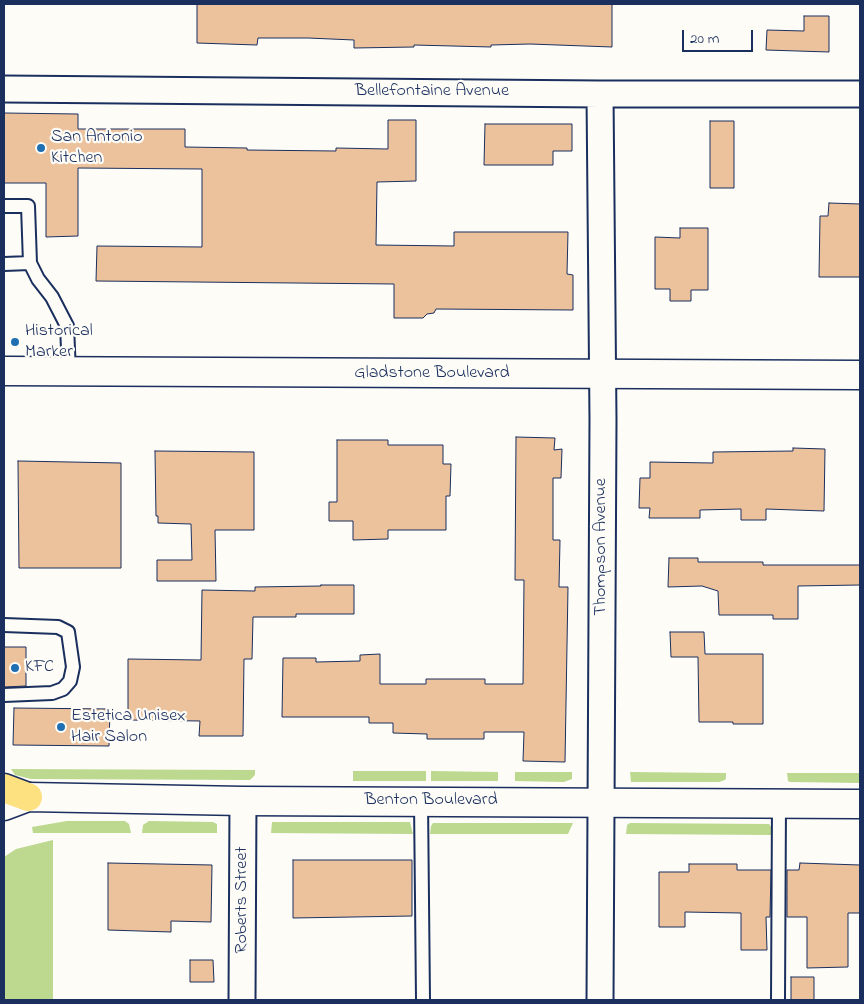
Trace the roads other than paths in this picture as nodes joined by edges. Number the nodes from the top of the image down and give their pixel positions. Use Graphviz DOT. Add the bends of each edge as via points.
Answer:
graph roads {
  1 [pos="4,88"];
  2 [pos="600,94"];
  3 [pos="860,94"];
  4 [pos="4,206"];
  5 [pos="30,263"];
  6 [pos="4,264"];
  7 [pos="4,371"];
  8 [pos="69,372"];
  9 [pos="603,375"];
  10 [pos="860,376"];
  11 [pos="4,625"];
  12 [pos="4,695"];
  13 [pos="12,797"];
  14 [pos="244,800"];
  15 [pos="421,801"];
  16 [pos="600,802"];
  17 [pos="778,804"];
  18 [pos="860,804"];
  19 [pos="242,1000"];
  20 [pos="422,1000"];
  21 [pos="600,1000"];
  22 [pos="778,1000"];
  1 -- 2 [label="street, Bellefontaine Avenue"];
  2 -- 3 [label="street, Bellefontaine Avenue"];
  2 -- 9 [label="street, Thompson Avenue"];
  4 -- 5 [label="lane" via="28,206"];
  5 -- 6 [label="lane"];
  5 -- 8 [label="lane" via="67,326"];
  7 -- 8 [label="street, Gladstone Boulevard"];
  8 -- 9 [label="street, Gladstone Boulevard"];
  9 -- 10 [label="street, Gladstone Boulevard"];
  9 -- 16 [label="street, Thompson Avenue"];
  11 -- 12 [label="lane" via="58,627 68,632 73,667 70,682 63,689 52,693"];
  13 -- 14 [label="street, Benton Boulevard"];
  14 -- 15 [label="street, Benton Boulevard"];
  14 -- 19 [label="street, Roberts Street"];
  15 -- 16 [label="street, Benton Boulevard"];
  15 -- 20 [label="lane"];
  16 -- 17 [label="street, Benton Boulevard"];
  16 -- 21 [label="street, Thompson Avenue"];
  17 -- 18 [label="street, Benton Boulevard"];
  17 -- 22 [label="lane"];
}
